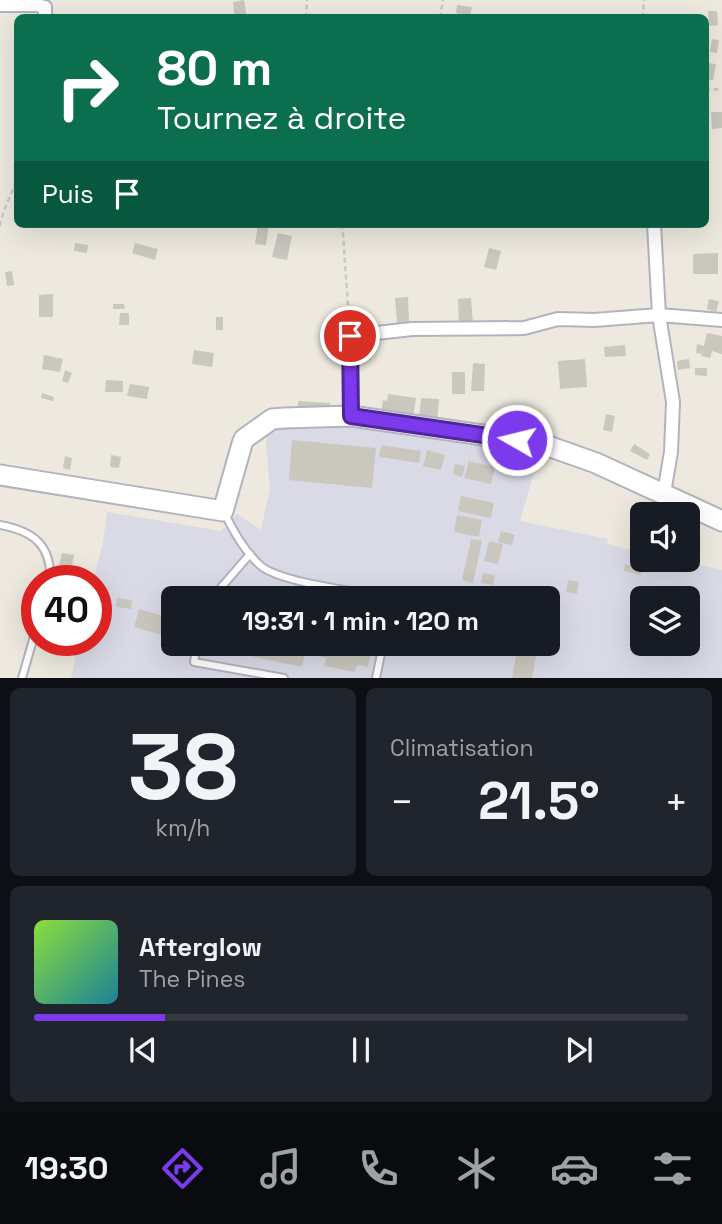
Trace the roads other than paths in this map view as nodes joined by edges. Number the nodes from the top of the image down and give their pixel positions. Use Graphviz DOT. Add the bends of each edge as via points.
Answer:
graph roads {
  1 [pos="0,5"];
  2 [pos="45,14"];
  3 [pos="654,228"];
  4 [pos="659,315"];
  5 [pos="722,320"];
  6 [pos="351,416"];
  7 [pos="0,475"];
  8 [pos="664,494"];
  9 [pos="223,511"];
  10 [pos="722,521"];
  11 [pos="0,525"];
  12 [pos="250,554"];
  13 [pos="49,565"];
  14 [pos="222,586"];
  15 [pos="330,586"];
  16 [pos="28,656"];
  17 [pos="195,656"];
  18 [pos="381,656"];
  19 [pos="22,678"];
  20 [pos="284,678"];
  21 [pos="376,678"];
  1 -- 2 [label="street" via="36,5 45,8"];
  3 -- 4 [label="street"];
  4 -- 5 [label="street"];
  4 -- 6 [label="street" via="558,319 524,328 412,329 350,336"];
  4 -- 8 [label="street" via="673,402"];
  6 -- 8 [label="street" via="540,444"];
  6 -- 9 [label="street" via="272,419 261,426 244,439"];
  7 -- 9 [label="street"];
  8 -- 10 [label="street"];
  9 -- 12 [label="lane"];
  11 -- 13 [label="lane" via="35,538 47,551"];
  12 -- 14 [label="lane"];
  12 -- 15 [label="lane" via="262,568 284,577"];
  16 -- 19 [label="lane"];
  17 -- 20 [label="lane" via="194,662"];
  18 -- 21 [label="lane"];
}
